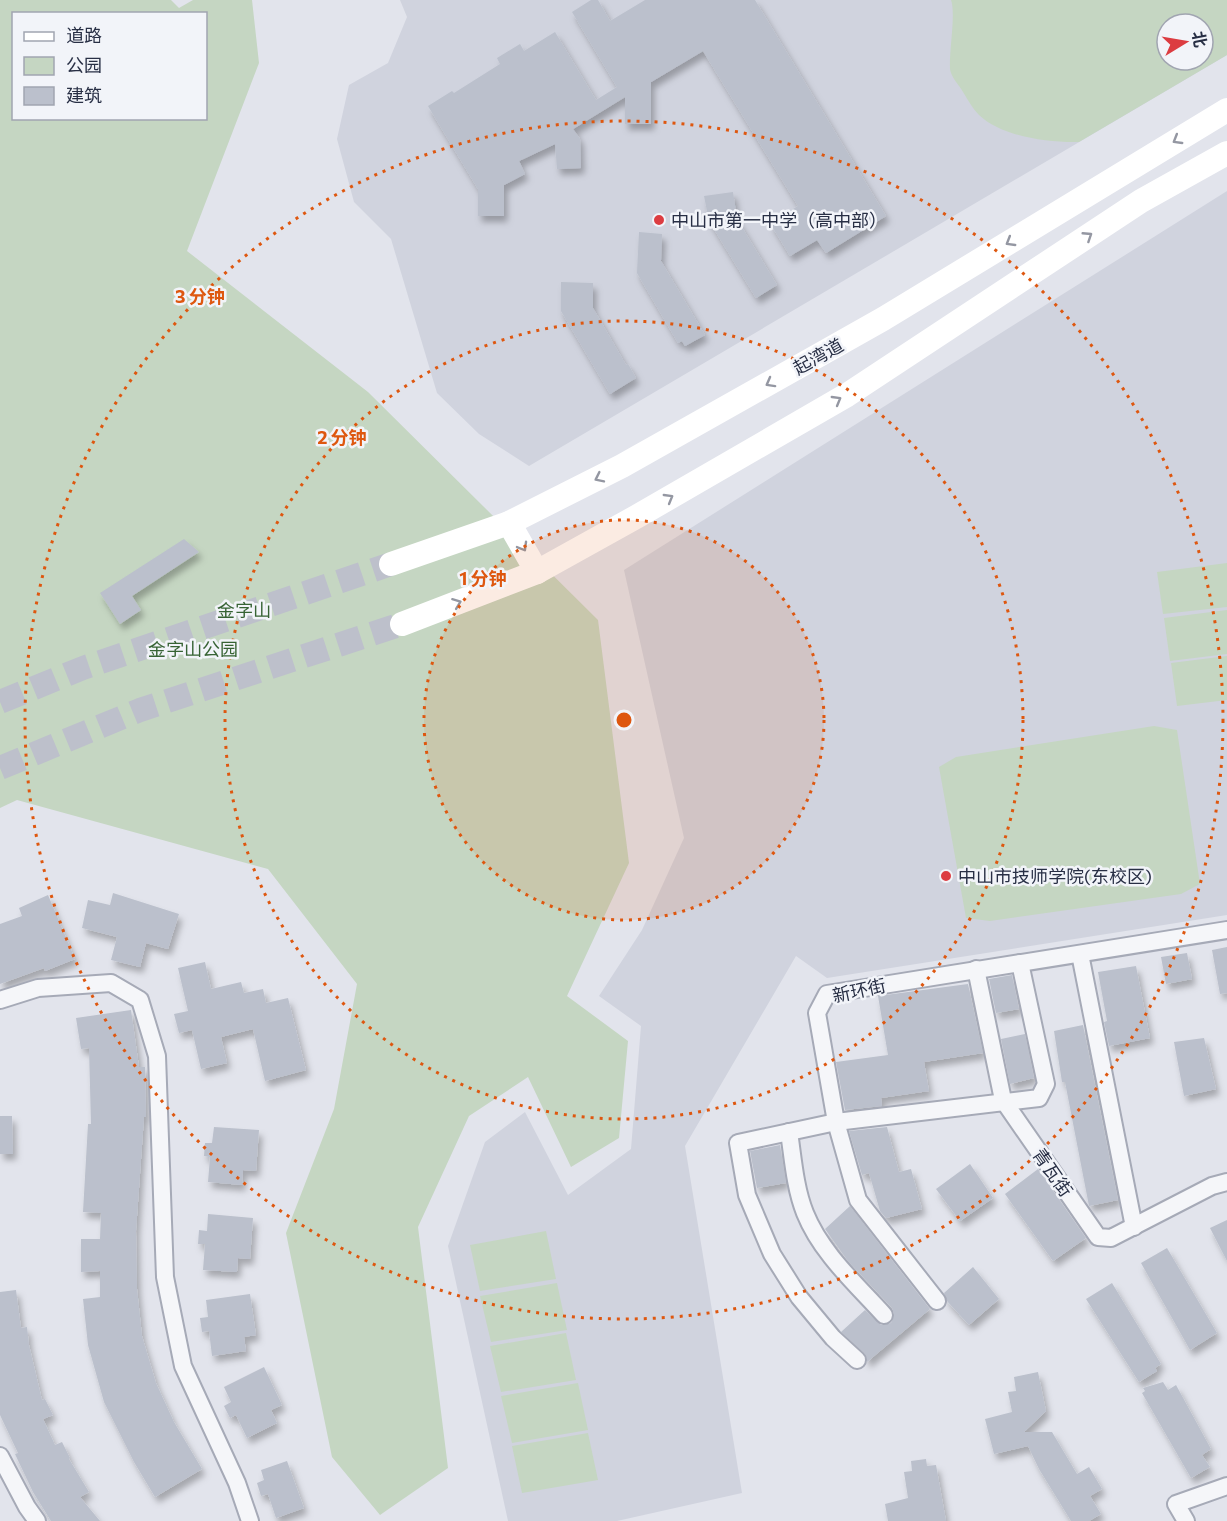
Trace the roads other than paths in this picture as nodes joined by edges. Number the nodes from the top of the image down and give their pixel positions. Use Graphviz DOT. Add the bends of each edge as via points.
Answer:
graph roads {
  1 [pos="1227,110"];
  2 [pos="1227,153"];
  3 [pos="509,523"];
  4 [pos="391,564"];
  5 [pos="537,572"];
  6 [pos="402,624"];
  7 [pos="1227,930"];
  8 [pos="1080,954"];
  9 [pos="1020,963"];
  10 [pos="976,969"];
  11 [pos="0,1000"];
  12 [pos="1005,1102"];
  13 [pos="836,1122"];
  14 [pos="789,1132"];
  15 [pos="1227,1182"];
  16 [pos="1134,1227"];
  17 [pos="937,1301"];
  18 [pos="884,1315"];
  19 [pos="857,1360"];
  20 [pos="0,1456"];
  21 [pos="1227,1486"];
  22 [pos="28,1514"];
  23 [pos="37,1521"];
  24 [pos="250,1521"];
  25 [pos="1186,1521"];
  1 -- 3 [label="main road, 起湾道, one-way" via="883,319 622,466"];
  5 -- 2 [label="main road, one-way" via="847,394 1141,201"];
  3 -- 4 [label="main road, 起湾道"];
  3 -- 5 [label="main road, one-way"];
  6 -- 5 [label="main road, one-way"];
  7 -- 8 [label="street, 新环街"];
  8 -- 9 [label="street, 新环街"];
  8 -- 16 [label="street"];
  9 -- 10 [label="street, 新环街"];
  9 -- 12 [label="street" via="1046,1084 1039,1098"];
  10 -- 12 [label="street, 青瓦街"];
  10 -- 13 [label="street, 新环街" via="827,994 817,1012"];
  11 -- 24 [label="street" via="38,988 111,983 140,1000 157,1056 165,1277 183,1366 237,1483"];
  12 -- 13 [label="street"];
  12 -- 16 [label="street, 青瓦街" via="1098,1237 1111,1238"];
  13 -- 14 [label="street"];
  13 -- 17 [label="street, 新环街" via="858,1200"];
  14 -- 18 [label="street" via="805,1214 848,1275"];
  14 -- 19 [label="street" via="738,1143 747,1195 772,1254 799,1297"];
  15 -- 16 [label="street, 青瓦街"];
  20 -- 22 [label="street"];
  21 -- 25 [label="street" via="1176,1504"];
  22 -- 23 [label="street"];
}
